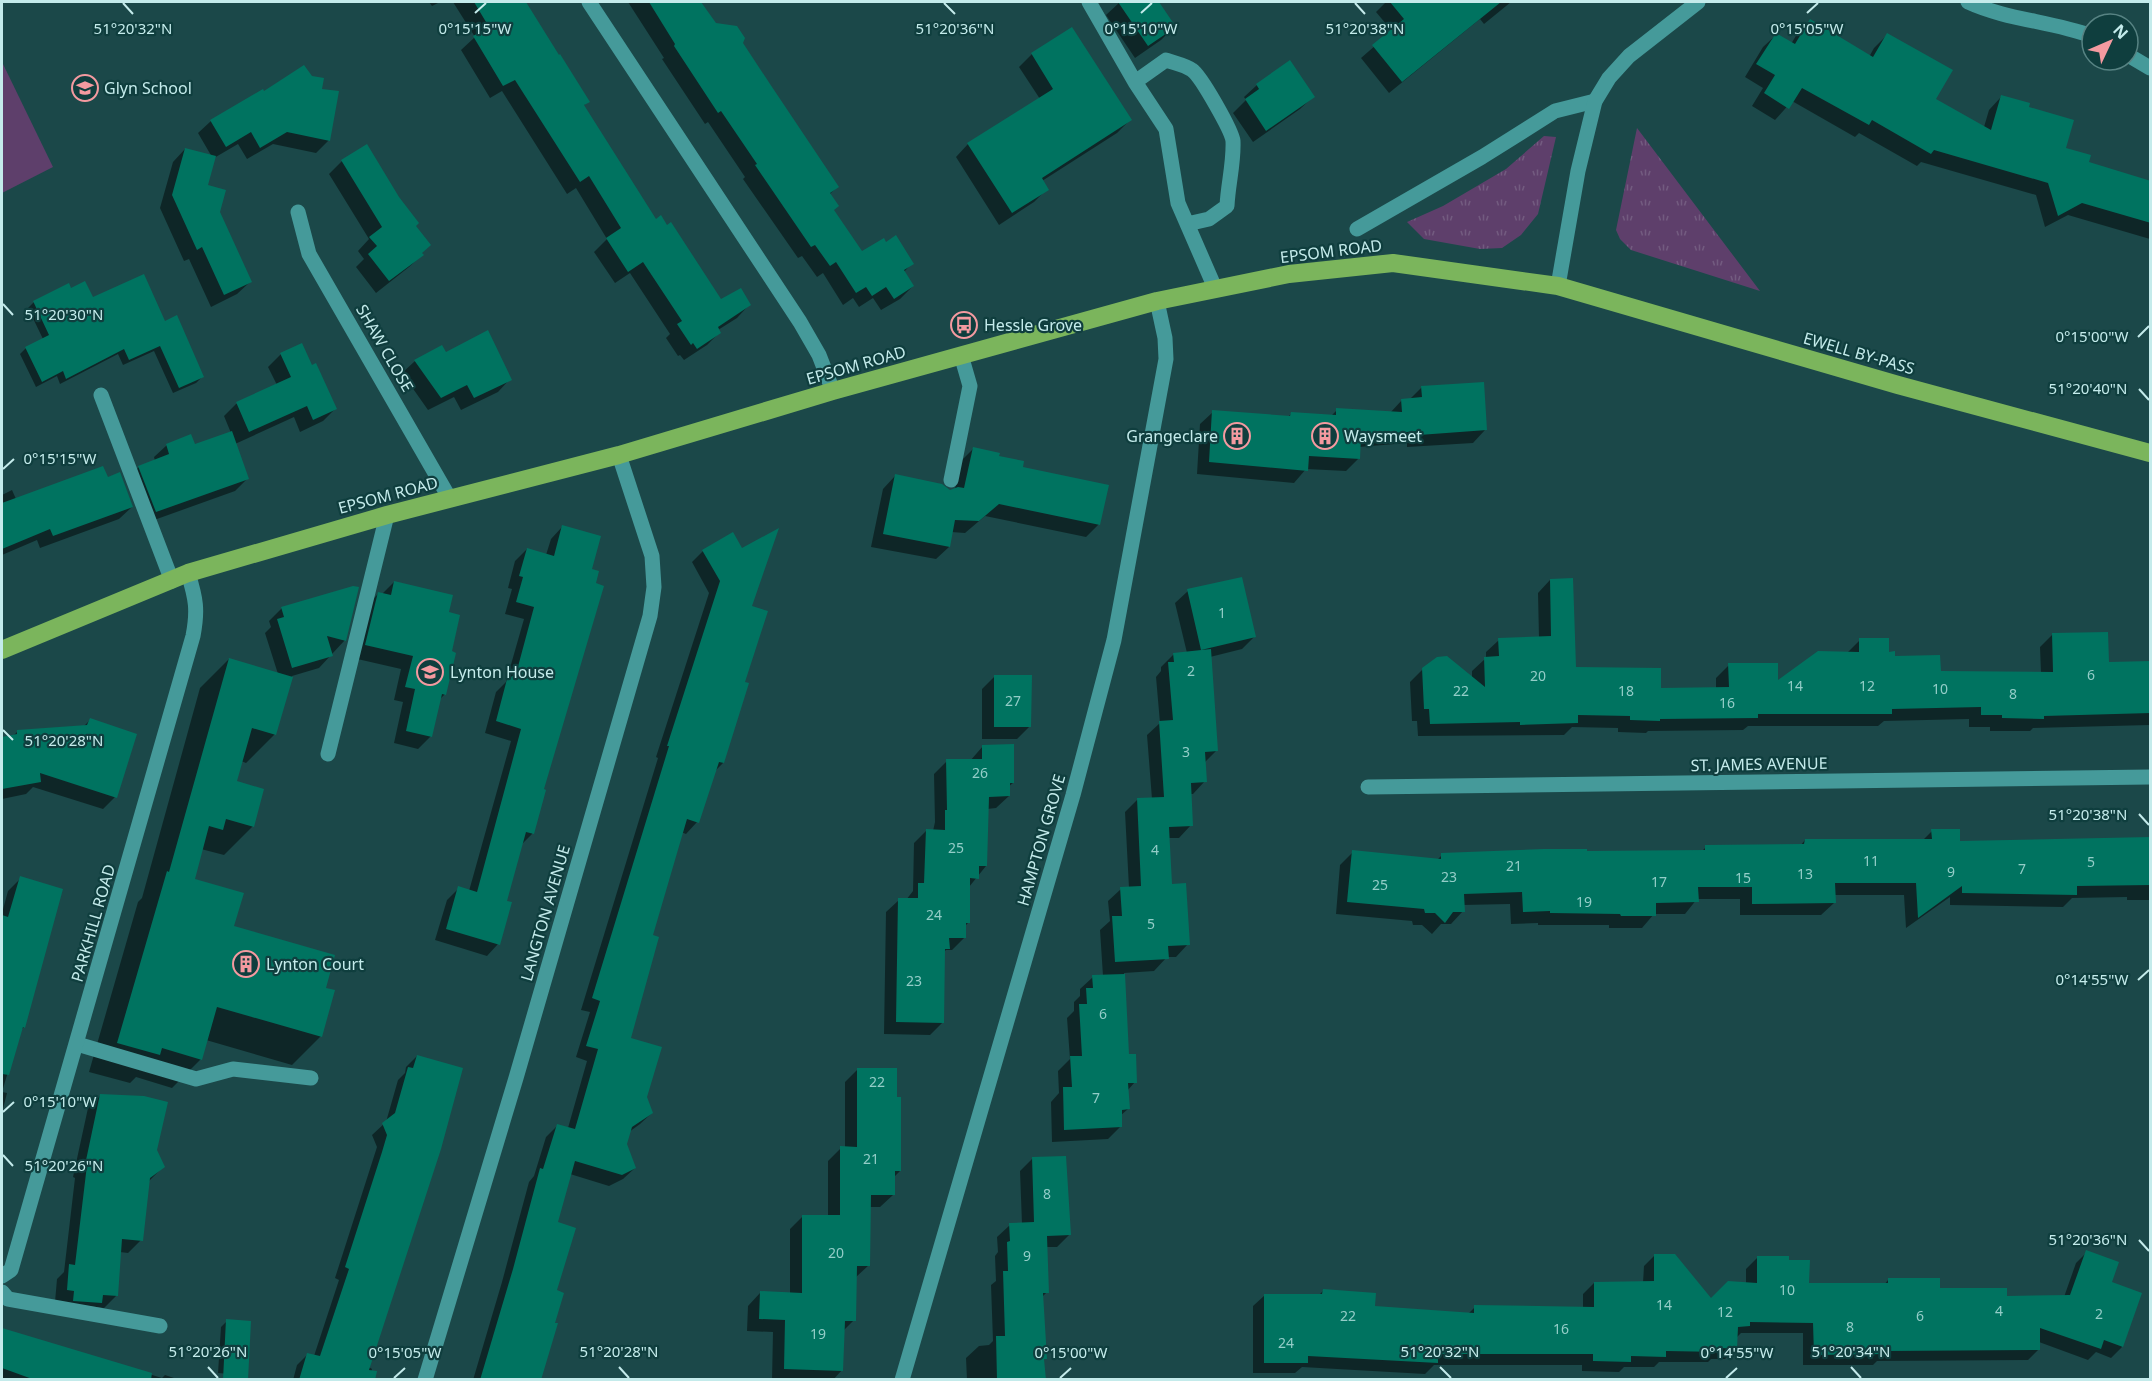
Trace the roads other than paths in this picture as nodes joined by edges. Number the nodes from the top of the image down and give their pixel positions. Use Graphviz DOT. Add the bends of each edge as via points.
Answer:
graph roads {
  1 [pos="589,2"];
  2 [pos="1089,2"];
  3 [pos="1698,2"];
  4 [pos="1968,2"];
  5 [pos="2080,32"];
  6 [pos="1135,82"];
  7 [pos="1595,101"];
  8 [pos="298,212"];
  9 [pos="1187,224"];
  10 [pos="1357,229"];
  11 [pos="1558,286"];
  12 [pos="1215,288"];
  13 [pos="1157,301"];
  14 [pos="961,356"];
  15 [pos="833,392"];
  16 [pos="101,395"];
  17 [pos="2151,453"];
  18 [pos="619,455"];
  19 [pos="951,480"];
  20 [pos="450,499"];
  21 [pos="387,514"];
  22 [pos="180,577"];
  23 [pos="2,650"];
  24 [pos="328,754"];
  25 [pos="2151,777"];
  26 [pos="1368,787"];
  27 [pos="77,1044"];
  28 [pos="311,1078"];
  29 [pos="2,1276"];
  30 [pos="2,1292"];
  31 [pos="160,1326"];
  32 [pos="425,1380"];
  33 [pos="902,1380"];
  1 -- 15 [label="street" via="800,322 819,355"];
  2 -- 6 [label="street"];
  3 -- 7 [label="street" via="1629,56"];
  4 -- 5 [label="street" via="1998,14"];
  6 -- 9 [label="street" via="1166,129 1178,203"];
  6 -- 9 [label="street" via="1166,60 1192,70 1208,89 1233,138 1227,206 1209,219"];
  7 -- 10 [label="street, EPSOM ROAD" via="1556,111"];
  7 -- 11 [label="street"];
  8 -- 20 [label="street, SHAW CLOSE" via="309,254"];
  9 -- 12 [label="street"];
  11 -- 12 [label="highway, EPSOM ROAD" via="1393,263 1289,274"];
  11 -- 17 [label="highway, EWELL BY-PASS" via="1898,385"];
  12 -- 13 [label="highway, EPSOM ROAD"];
  13 -- 14 [label="highway, EPSOM ROAD"];
  13 -- 33 [label="street, HAMPTON GROVE" via="1166,338 1166,359 1114,640 1073,795"];
  14 -- 15 [label="highway, EPSOM ROAD"];
  14 -- 19 [label="street" via="970,386"];
  15 -- 18 [label="highway, EPSOM ROAD"];
  16 -- 22 [label="street, PARKHILL ROAD"];
  18 -- 20 [label="highway, EPSOM ROAD"];
  18 -- 32 [label="street, LANGTON AVENUE" via="652,556 654,587 650,616"];
  20 -- 21 [label="highway, EPSOM ROAD"];
  21 -- 22 [label="highway, EPSOM ROAD"];
  21 -- 24 [label="street"];
  22 -- 23 [label="highway, EPSOM ROAD"];
  22 -- 27 [label="street, PARKHILL ROAD" via="196,598 193,636"];
  25 -- 26 [label="street, ST. JAMES AVENUE"];
  27 -- 28 [label="street" via="196,1079 233,1069"];
  27 -- 29 [label="street, PARKHILL ROAD" via="11,1270"];
  30 -- 31 [label="street" via="8,1299"];
}
